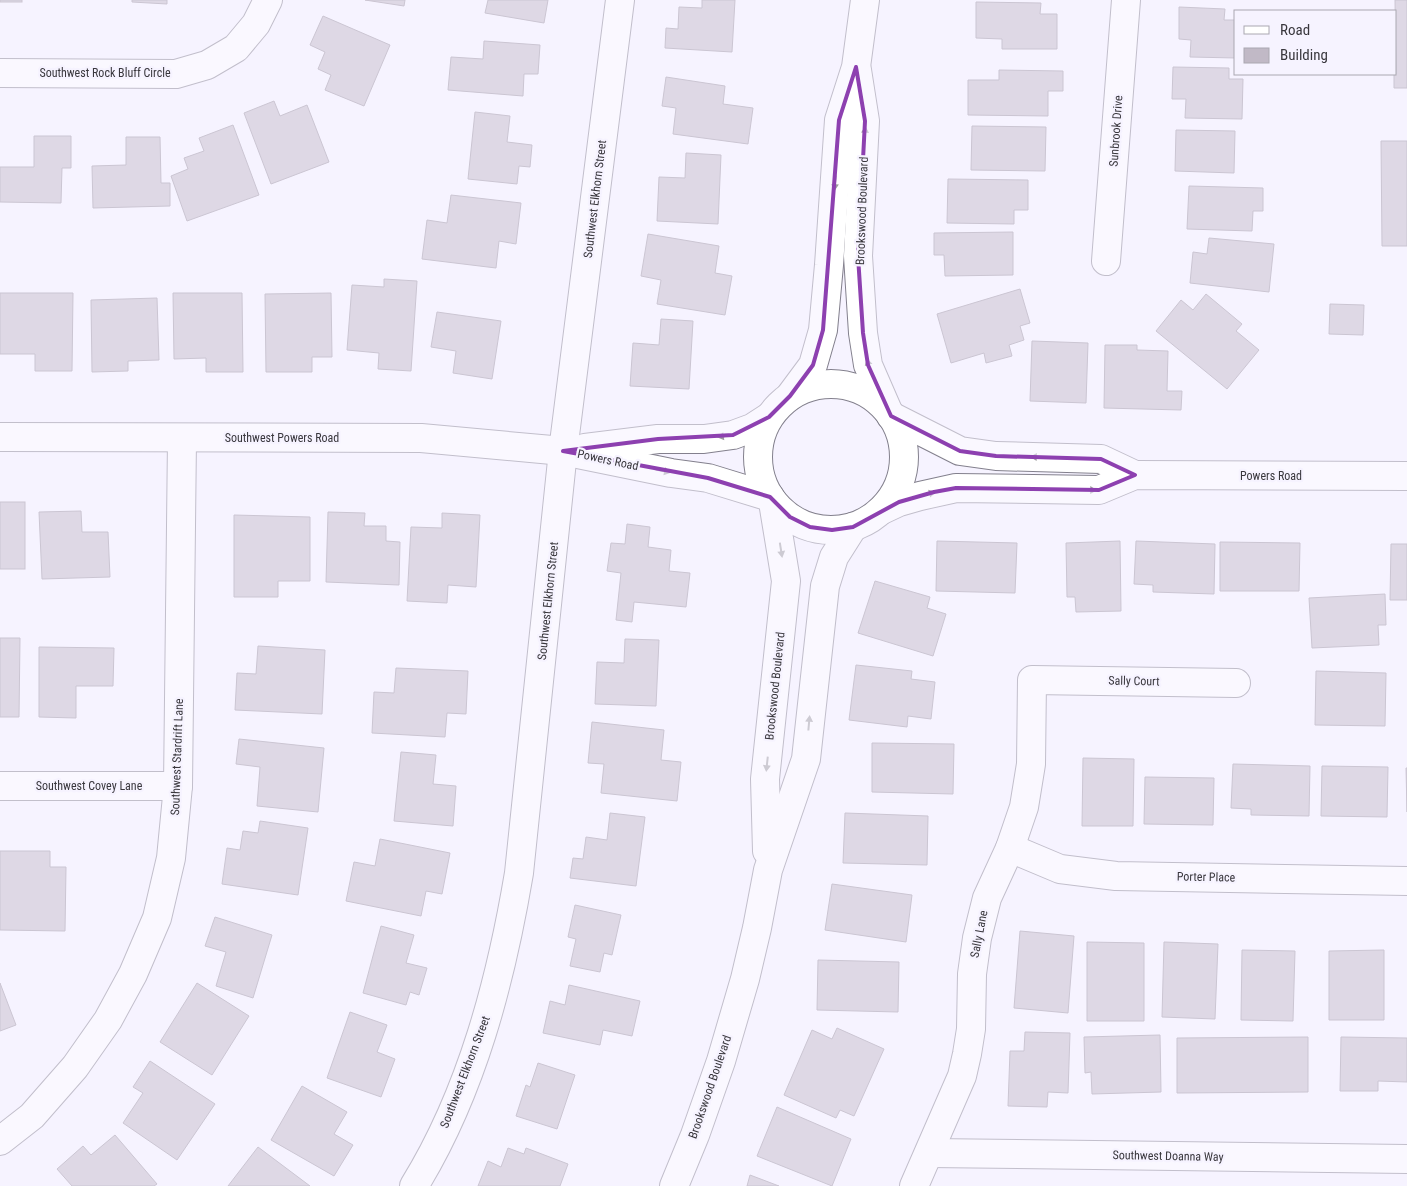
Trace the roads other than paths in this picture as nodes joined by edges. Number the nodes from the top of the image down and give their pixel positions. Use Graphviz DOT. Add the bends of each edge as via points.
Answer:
graph roads {
  1 [pos="268,0"];
  2 [pos="620,0"];
  3 [pos="865,0"];
  4 [pos="1126,0"];
  5 [pos="856,67"];
  6 [pos="0,73"];
  7 [pos="1106,261"];
  8 [pos="790,396"];
  9 [pos="889,413"];
  10 [pos="769,417"];
  11 [pos="0,438"];
  12 [pos="182,439"];
  13 [pos="564,451"];
  14 [pos="1135,475"];
  15 [pos="1407,476"];
  16 [pos="772,500"];
  17 [pos="882,510"];
  18 [pos="853,526"];
  19 [pos="1032,680"];
  20 [pos="1236,683"];
  21 [pos="0,786"];
  22 [pos="178,786"];
  23 [pos="1010,848"];
  24 [pos="768,870"];
  25 [pos="1407,881"];
  26 [pos="0,1141"];
  27 [pos="929,1152"];
  28 [pos="1407,1159"];
  29 [pos="414,1186"];
  30 [pos="674,1186"];
  31 [pos="914,1186"];
  1 -- 6 [label="street, Southwest Rock Bluff Circle" via="256,24 236,48 206,65 176,74"];
  2 -- 13 [label="street, Southwest Elkhorn Street"];
  3 -- 5 [label="street, Brookswood Boulevard"];
  4 -- 7 [label="street, Sunbrook Drive"];
  5 -- 8 [label="street, Brookswood Boulevard, one-way" via="839,120 823,330 813,365"];
  9 -- 5 [label="street, Brookswood Boulevard, one-way" via="868,365 863,333 858,256 866,122"];
  8 -- 9 [label="street" via="810,386 852,387 872,396"];
  8 -- 10 [label="street"];
  14 -- 9 [label="street, Powers Road, one-way" via="1101,459 996,456 960,451"];
  9 -- 17 [label="street" via="899,429 904,450 902,472 895,492"];
  10 -- 13 [label="street, Powers Road, one-way" via="733,436 658,439"];
  10 -- 16 [label="street" via="760,437 758,460 762,482"];
  11 -- 12 [label="street, Southwest Powers Road"];
  12 -- 13 [label="street, Southwest Powers Road" via="421,438"];
  12 -- 22 [label="street, Southwest Stardrift Lane"];
  13 -- 16 [label="street, Powers Road, one-way" via="708,478"];
  13 -- 29 [label="street, Southwest Elkhorn Street" via="520,863 511,920 482,1035 449,1120"];
  14 -- 15 [label="street, Powers Road"];
  17 -- 14 [label="street, Powers Road, one-way" via="899,502 956,488 1099,490"];
  16 -- 18 [label="street" via="790,517 810,527 832,530"];
  16 -- 24 [label="street, Brookswood Boulevard, one-way" via="786,581 765,779"];
  17 -- 18 [label="street"];
  24 -- 18 [label="street, Brookswood Boulevard, one-way" via="806,759 825,586 834,557"];
  19 -- 20 [label="street, Sally Court"];
  19 -- 23 [label="street, Sally Lane" via="1031,764 1024,807"];
  21 -- 22 [label="street, Southwest Covey Lane"];
  22 -- 26 [label="street, Southwest Stardrift Lane" via="171,858 157,918 134,974 108,1020 75,1067 32,1116"];
  23 -- 25 [label="street, Porter Place" via="1060,869 1116,876"];
  23 -- 27 [label="street, Sally Lane" via="987,898 977,938 972,974 971,1030 962,1076"];
  24 -- 30 [label="street, Brookswood Boulevard" via="747,970 721,1061"];
  27 -- 28 [label="street, Southwest Doanna Way"];
  27 -- 31 [label="street, Sally Lane"];
}
